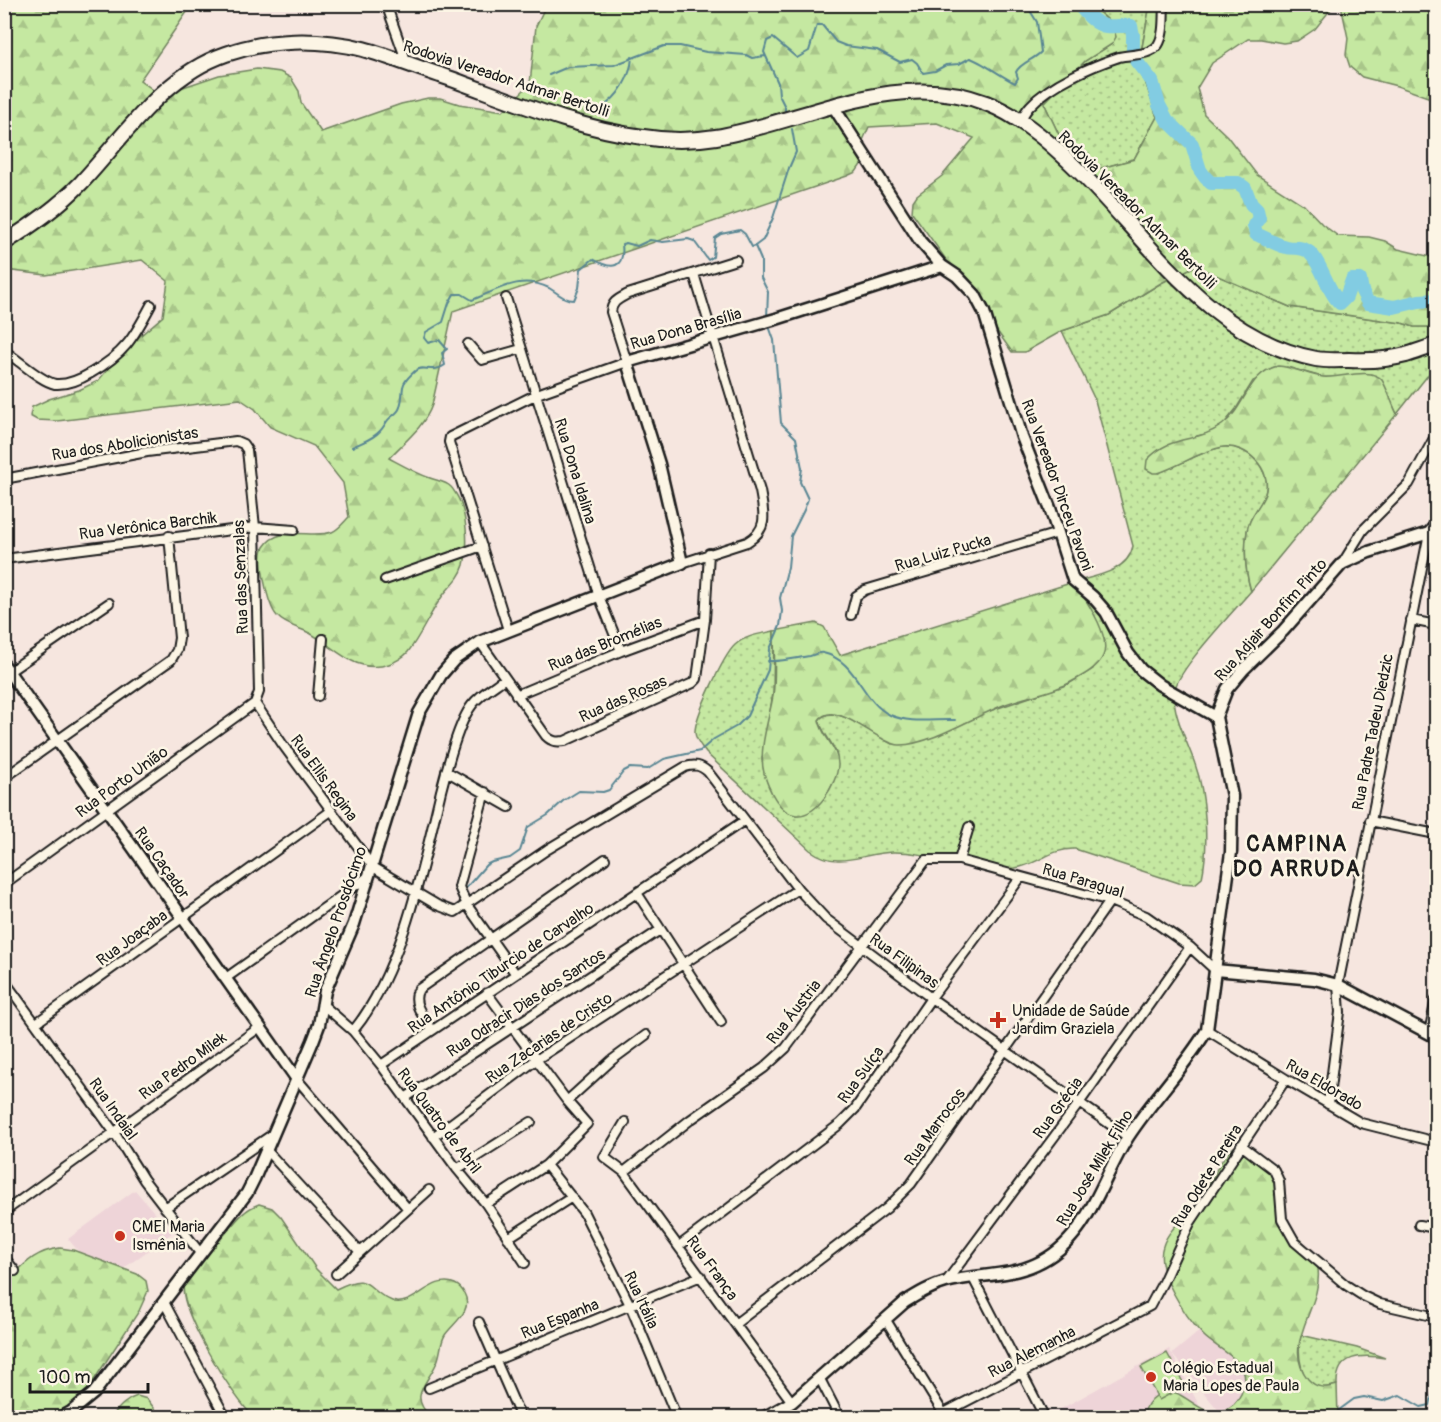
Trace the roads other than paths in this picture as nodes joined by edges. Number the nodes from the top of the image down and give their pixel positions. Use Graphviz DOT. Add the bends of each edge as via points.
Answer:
graph roads {
  1 [pos="386,4"];
  2 [pos="1164,4"];
  3 [pos="408,64"];
  4 [pos="833,106"];
  5 [pos="1020,121"];
  6 [pos="4,243"];
  7 [pos="736,260"];
  8 [pos="942,266"];
  9 [pos="694,274"];
  10 [pos="506,298"];
  11 [pos="151,305"];
  12 [pos="712,336"];
  13 [pos="468,344"];
  14 [pos="1437,345"];
  15 [pos="521,349"];
  16 [pos="4,351"];
  17 [pos="627,362"];
  18 [pos="537,394"];
  19 [pos="1433,440"];
  20 [pos="247,450"];
  21 [pos="4,479"];
  22 [pos="1437,524"];
  23 [pos="255,526"];
  24 [pos="294,530"];
  25 [pos="1058,533"];
  26 [pos="1429,533"];
  27 [pos="169,536"];
  28 [pos="482,546"];
  29 [pos="709,553"];
  30 [pos="4,559"];
  31 [pos="682,563"];
  32 [pos="1342,564"];
  33 [pos="385,580"];
  34 [pos="599,596"];
  35 [pos="110,603"];
  36 [pos="851,615"];
  37 [pos="705,620"];
  38 [pos="1411,620"];
  39 [pos="1437,625"];
  40 [pos="508,630"];
  41 [pos="323,639"];
  42 [pos="480,642"];
  43 [pos="621,651"];
  44 [pos="6,670"];
  45 [pos="504,679"];
  46 [pos="516,695"];
  47 [pos="318,696"];
  48 [pos="255,703"];
  49 [pos="1216,717"];
  50 [pos="58,740"];
  51 [pos="446,771"];
  52 [pos="4,778"];
  53 [pos="485,792"];
  54 [pos="509,807"];
  55 [pos="105,810"];
  56 [pos="331,811"];
  57 [pos="745,820"];
  58 [pos="1370,821"];
  59 [pos="969,827"];
  60 [pos="1437,834"];
  61 [pos="605,859"];
  62 [pos="926,860"];
  63 [pos="959,860"];
  64 [pos="371,871"];
  65 [pos="1021,877"];
  66 [pos="4,884"];
  67 [pos="798,889"];
  68 [pos="416,892"];
  69 [pos="637,893"];
  70 [pos="1110,901"];
  71 [pos="467,905"];
  72 [pos="182,918"];
  73 [pos="660,930"];
  74 [pos="492,939"];
  75 [pos="862,947"];
  76 [pos="1190,947"];
  77 [pos="682,964"];
  78 [pos="1215,970"];
  79 [pos="515,973"];
  80 [pos="226,978"];
  81 [pos="4,980"];
  82 [pos="1338,985"];
  83 [pos="487,993"];
  84 [pos="932,998"];
  85 [pos="1437,999"];
  86 [pos="322,1004"];
  87 [pos="721,1022"];
  88 [pos="36,1023"];
  89 [pos="260,1027"];
  90 [pos="513,1028"];
  91 [pos="432,1030"];
  92 [pos="1207,1030"];
  93 [pos="353,1031"];
  94 [pos="646,1035"];
  95 [pos="1433,1035"];
  96 [pos="1006,1050"];
  97 [pos="536,1060"];
  98 [pos="381,1065"];
  99 [pos="296,1078"];
  100 [pos="1286,1079"];
  101 [pos="405,1098"];
  102 [pos="567,1101"];
  103 [pos="1080,1102"];
  104 [pos="1328,1104"];
  105 [pos="531,1122"];
  106 [pos="625,1122"];
  107 [pos="114,1132"];
  108 [pos="274,1134"];
  109 [pos="433,1137"];
  110 [pos="1128,1137"];
  111 [pos="1437,1142"];
  112 [pos="1241,1146"];
  113 [pos="268,1152"];
  114 [pos="546,1166"];
  115 [pos="457,1169"];
  116 [pos="624,1172"];
  117 [pos="429,1190"];
  118 [pos="572,1197"];
  119 [pos="486,1204"];
  120 [pos="165,1208"];
  121 [pos="408,1209"];
  122 [pos="4,1212"];
  123 [pos="1419,1225"];
  124 [pos="1437,1228"];
  125 [pos="508,1238"];
  126 [pos="679,1246"];
  127 [pos="200,1252"];
  128 [pos="360,1252"];
  129 [pos="4,1257"];
  130 [pos="525,1263"];
  131 [pos="15,1272"];
  132 [pos="336,1274"];
  133 [pos="701,1276"];
  134 [pos="973,1278"];
  135 [pos="946,1282"];
  136 [pos="164,1302"];
  137 [pos="630,1305"];
  138 [pos="1132,1316"];
  139 [pos="1437,1317"];
  140 [pos="886,1320"];
  141 [pos="479,1322"];
  142 [pos="735,1324"];
  143 [pos="496,1359"];
  144 [pos="1022,1372"];
  145 [pos="820,1379"];
  146 [pos="429,1388"];
  147 [pos="792,1402"];
  148 [pos="945,1415"];
  149 [pos="60,1418"];
  150 [pos="226,1418"];
  151 [pos="520,1418"];
  152 [pos="677,1418"];
  153 [pos="763,1418"];
  154 [pos="840,1418"];
  155 [pos="1045,1418"];
  1 -- 3 [label="street"];
  2 -- 5 [label="street" via="1157,46 1065,81 1030,106"];
  3 -- 4 [label="highway, Rodovia Vereador Admar Bertolli" via="597,128 680,141 759,128"];
  3 -- 6 [label="highway, Rodovia Vereador Admar Bertolli" via="363,49 327,43 280,42 221,56 192,70 165,91 80,184 39,221"];
  4 -- 5 [label="highway, Rodovia Vereador Admar Bertolli" via="879,95 945,93 985,102"];
  4 -- 8 [label="street, Rua Vereador Dirceu Pavoni" via="920,241"];
  5 -- 14 [label="highway, Rodovia Vereador Admar Bertolli" via="1065,157 1197,296 1248,333 1280,349 1319,360 1367,361 1403,356"];
  7 -- 9 [label="street"];
  8 -- 12 [label="street, Rua Dona Brasília"];
  8 -- 25 [label="street, Rua Vereador Dirceu Pavoni" via="975,295 984,312 1022,437"];
  9 -- 12 [label="street"];
  9 -- 17 [label="street" via="628,294 611,306"];
  10 -- 15 [label="street, Rua Dona Idalina"];
  11 -- 16 [label="street" via="124,350 83,378 55,384"];
  12 -- 17 [label="street, Rua Dona Brasília"];
  12 -- 29 [label="street, Rua Ângelo Prosdócimo" via="760,492 764,522 756,537"];
  13 -- 15 [label="street" via="482,360"];
  15 -- 18 [label="street, Rua Dona Idalina"];
  17 -- 18 [label="street, Rua Dona Brasília"];
  17 -- 31 [label="street" via="659,464"];
  18 -- 28 [label="street, Rua Dona Brasília" via="450,437"];
  18 -- 34 [label="street, Rua Dona Idalina"];
  19 -- 32 [label="street" via="1409,484 1363,530"];
  20 -- 21 [label="street, Rua dos Abolicionistas" via="236,441 147,452"];
  20 -- 23 [label="street, Rua das Senzalas"];
  22 -- 26 [label="street, Rua Padre Tadeu Diedzic"];
  23 -- 24 [label="street, Rua Verônica Barchik"];
  23 -- 27 [label="street, Rua Verônica Barchik"];
  23 -- 48 [label="street, Rua das Senzalas" via="259,692"];
  25 -- 36 [label="street, Rua Luiz Pucka" via="865,590 856,596"];
  25 -- 49 [label="street, Rua Vereador Dirceu Pavoni" via="1073,580 1106,612 1141,670"];
  26 -- 32 [label="street, Rua Adjair Bonfim Pinto"];
  26 -- 38 [label="street, Rua Padre Tadeu Diedzic"];
  27 -- 30 [label="street, Rua Verônica Barchik"];
  27 -- 50 [label="street" via="177,650 171,660"];
  28 -- 33 [label="street"];
  28 -- 40 [label="street"];
  29 -- 31 [label="street, Rua Ângelo Prosdócimo"];
  29 -- 37 [label="street"];
  31 -- 34 [label="street, Rua Ângelo Prosdócimo"];
  32 -- 49 [label="street, Rua Adjair Bonfim Pinto" via="1227,689"];
  34 -- 40 [label="street, Rua Ângelo Prosdócimo"];
  34 -- 43 [label="street, Rua Dona Idalina"];
  35 -- 44 [label="street"];
  37 -- 43 [label="street, Rua das Bromélias"];
  37 -- 46 [label="street, Rua das Rosas" via="699,674 693,683 565,741 550,740"];
  38 -- 39 [label="street"];
  38 -- 58 [label="street, Rua Padre Tadeu Diedzic"];
  40 -- 42 [label="street, Rua Ângelo Prosdócimo"];
  41 -- 47 [label="street"];
  42 -- 45 [label="street"];
  42 -- 64 [label="street, Rua Ângelo Prosdócimo" via="454,660 441,675 419,713"];
  43 -- 46 [label="street, Rua das Bromélias"];
  44 -- 50 [label="street, Rua Caçador"];
  45 -- 46 [label="street"];
  45 -- 51 [label="street" via="472,705"];
  48 -- 55 [label="street, Rua Porto União"];
  48 -- 56 [label="street, Rua Ellis Regina"];
  49 -- 78 [label="street" via="1233,818"];
  50 -- 52 [label="street"];
  50 -- 55 [label="street, Rua Caçador"];
  51 -- 53 [label="street"];
  51 -- 68 [label="street"];
  53 -- 54 [label="street"];
  53 -- 71 [label="street" via="459,887"];
  55 -- 66 [label="street, Rua Porto União"];
  55 -- 72 [label="street, Rua Caçador"];
  56 -- 64 [label="street, Rua Ellis Regina"];
  56 -- 72 [label="street, Rua Joaçaba"];
  57 -- 67 [label="street, Rua Filipinas"];
  57 -- 69 [label="street, Rua Antônio Tiburcio de Carvalho"];
  57 -- 71 [label="street, Rua Filipinas" via="708,772 701,766 685,767 548,849"];
  58 -- 60 [label="street"];
  58 -- 82 [label="street, Rua Padre Tadeu Diedzic"];
  59 -- 63 [label="street"];
  61 -- 74 [label="street"];
  62 -- 63 [label="street, Rua Paragual"];
  62 -- 75 [label="street, Rua Áustria"];
  63 -- 65 [label="street, Rua Paragual"];
  64 -- 68 [label="street"];
  64 -- 80 [label="street"];
  64 -- 86 [label="street, Rua Ângelo Prosdócimo"];
  65 -- 70 [label="street, Rua Paragual"];
  65 -- 84 [label="street, Rua Suíça"];
  67 -- 75 [label="street, Rua Filipinas" via="826,919"];
  67 -- 77 [label="street, Rua Zacarias de Cristo"];
  68 -- 71 [label="street" via="455,912"];
  68 -- 93 [label="street" via="394,958 368,1013"];
  69 -- 73 [label="street"];
  69 -- 79 [label="street, Rua Antônio Tiburcio de Carvalho"];
  70 -- 76 [label="street, Rua Paragual" via="1146,916"];
  70 -- 96 [label="street, Rua Marrocos"];
  71 -- 74 [label="street"];
  72 -- 80 [label="street, Rua Caçador"];
  72 -- 88 [label="street, Rua Joaçaba"];
  73 -- 77 [label="street"];
  73 -- 90 [label="street, Rua Odracir Dias dos Santos"];
  74 -- 79 [label="street"];
  74 -- 91 [label="street" via="415,995 415,1002"];
  75 -- 84 [label="street, Rua Filipinas"];
  75 -- 116 [label="street, Rua Áustria" via="786,1048"];
  76 -- 78 [label="street, Rua Paragual"];
  76 -- 103 [label="street, Rua Grécia"];
  77 -- 87 [label="street"];
  77 -- 97 [label="street, Rua Zacarias de Cristo"];
  78 -- 82 [label="street" via="1314,979"];
  78 -- 92 [label="street, Rua José Milek Filho"];
  79 -- 83 [label="street, Rua Antônio Tiburcio de Carvalho"];
  80 -- 89 [label="street, Rua Caçador"];
  81 -- 88 [label="street, Rua Indaial"];
  82 -- 95 [label="street"];
  82 -- 104 [label="street, Rua Padre Tadeu Diedzic" via="1340,1012"];
  83 -- 90 [label="street"];
  83 -- 91 [label="street, Rua Antônio Tiburcio de Carvalho"];
  84 -- 96 [label="street, Rua Filipinas"];
  84 -- 126 [label="street, Rua Suíça" via="855,1109 840,1124"];
  85 -- 95 [label="street"];
  86 -- 93 [label="street, Rua Quatro de Abril"];
  86 -- 99 [label="street, Rua Ângelo Prosdócimo" via="313,1041"];
  88 -- 107 [label="street, Rua Indaial"];
  89 -- 99 [label="street, Rua Caçador"];
  89 -- 107 [label="street, Rua Pedro Milek"];
  90 -- 97 [label="street"];
  90 -- 101 [label="street, Rua Odracir Dias dos Santos"];
  91 -- 98 [label="street, Rua Antônio Tiburcio de Carvalho"];
  92 -- 100 [label="street, Rua Eldorado"];
  92 -- 110 [label="street, Rua José Milek Filho"];
  93 -- 98 [label="street, Rua Quatro de Abril"];
  94 -- 102 [label="street"];
  96 -- 103 [label="street, Rua Filipinas"];
  96 -- 142 [label="street, Rua Marrocos" via="911,1184 887,1208"];
  97 -- 102 [label="street"];
  97 -- 109 [label="street, Rua Zacarias de Cristo"];
  98 -- 101 [label="street, Rua Quatro de Abril"];
  99 -- 108 [label="street, Rua Ângelo Prosdócimo"];
  99 -- 121 [label="street"];
  100 -- 104 [label="street, Rua Eldorado"];
  100 -- 112 [label="street, Rua Odete Pereira"];
  101 -- 109 [label="street, Rua Quatro de Abril"];
  102 -- 114 [label="street" via="587,1124"];
  103 -- 110 [label="street, Rua Filipinas"];
  103 -- 135 [label="street, Rua Grécia"];
  104 -- 111 [label="street, Rua Eldorado" via="1361,1122"];
  105 -- 115 [label="street"];
  106 -- 116 [label="street, Rua França" via="604,1157"];
  107 -- 120 [label="street, Rua Indaial"];
  107 -- 122 [label="street, Rua Pedro Milek"];
  108 -- 113 [label="street, Rua Ângelo Prosdócimo"];
  108 -- 120 [label="street"];
  109 -- 115 [label="street, Rua Quatro de Abril"];
  110 -- 134 [label="street, Rua José Milek Filho" via="1088,1214 1060,1249 1035,1264"];
  112 -- 138 [label="street, Rua Odete Pereira" via="1190,1223 1150,1306"];
  112 -- 139 [label="street" via="1274,1170 1279,1181 1282,1219 1294,1242 1363,1296 1380,1304"];
  113 -- 127 [label="street, Rua Ângelo Prosdócimo" via="247,1193"];
  113 -- 128 [label="street"];
  114 -- 118 [label="street, Rua Itália"];
  114 -- 119 [label="street"];
  115 -- 119 [label="street, Rua Quatro de Abril"];
  116 -- 126 [label="street, Rua França"];
  117 -- 121 [label="street"];
  118 -- 125 [label="street"];
  118 -- 137 [label="street, Rua Itália" via="584,1213"];
  119 -- 125 [label="street, Rua Quatro de Abril"];
  120 -- 127 [label="street, Rua Indaial"];
  121 -- 128 [label="street"];
  123 -- 124 [label="street"];
  125 -- 130 [label="street, Rua Quatro de Abril"];
  126 -- 133 [label="street, Rua França"];
  127 -- 136 [label="street, Rua Ângelo Prosdócimo"];
  128 -- 132 [label="street"];
  129 -- 131 [label="street"];
  133 -- 137 [label="street, Rua Espanha"];
  133 -- 142 [label="street, Rua França"];
  134 -- 135 [label="street, Rua José Milek Filho"];
  134 -- 144 [label="street"];
  135 -- 140 [label="street, Rua José Milek Filho" via="922,1291"];
  136 -- 149 [label="street, Rua Ângelo Prosdócimo" via="94,1393"];
  136 -- 150 [label="street"];
  137 -- 143 [label="street, Rua Espanha"];
  137 -- 152 [label="street, Rua Itália"];
  138 -- 144 [label="street, Rua Alemanha"];
  140 -- 145 [label="street, Rua José Milek Filho"];
  140 -- 148 [label="street"];
  141 -- 143 [label="street"];
  142 -- 147 [label="street, Rua França"];
  143 -- 146 [label="street, Rua Espanha"];
  143 -- 151 [label="street"];
  144 -- 148 [label="street, Rua Alemanha"];
  144 -- 155 [label="street"];
  145 -- 147 [label="street, Rua José Milek Filho"];
  145 -- 154 [label="street"];
  147 -- 153 [label="street, Rua José Milek Filho"];
}
